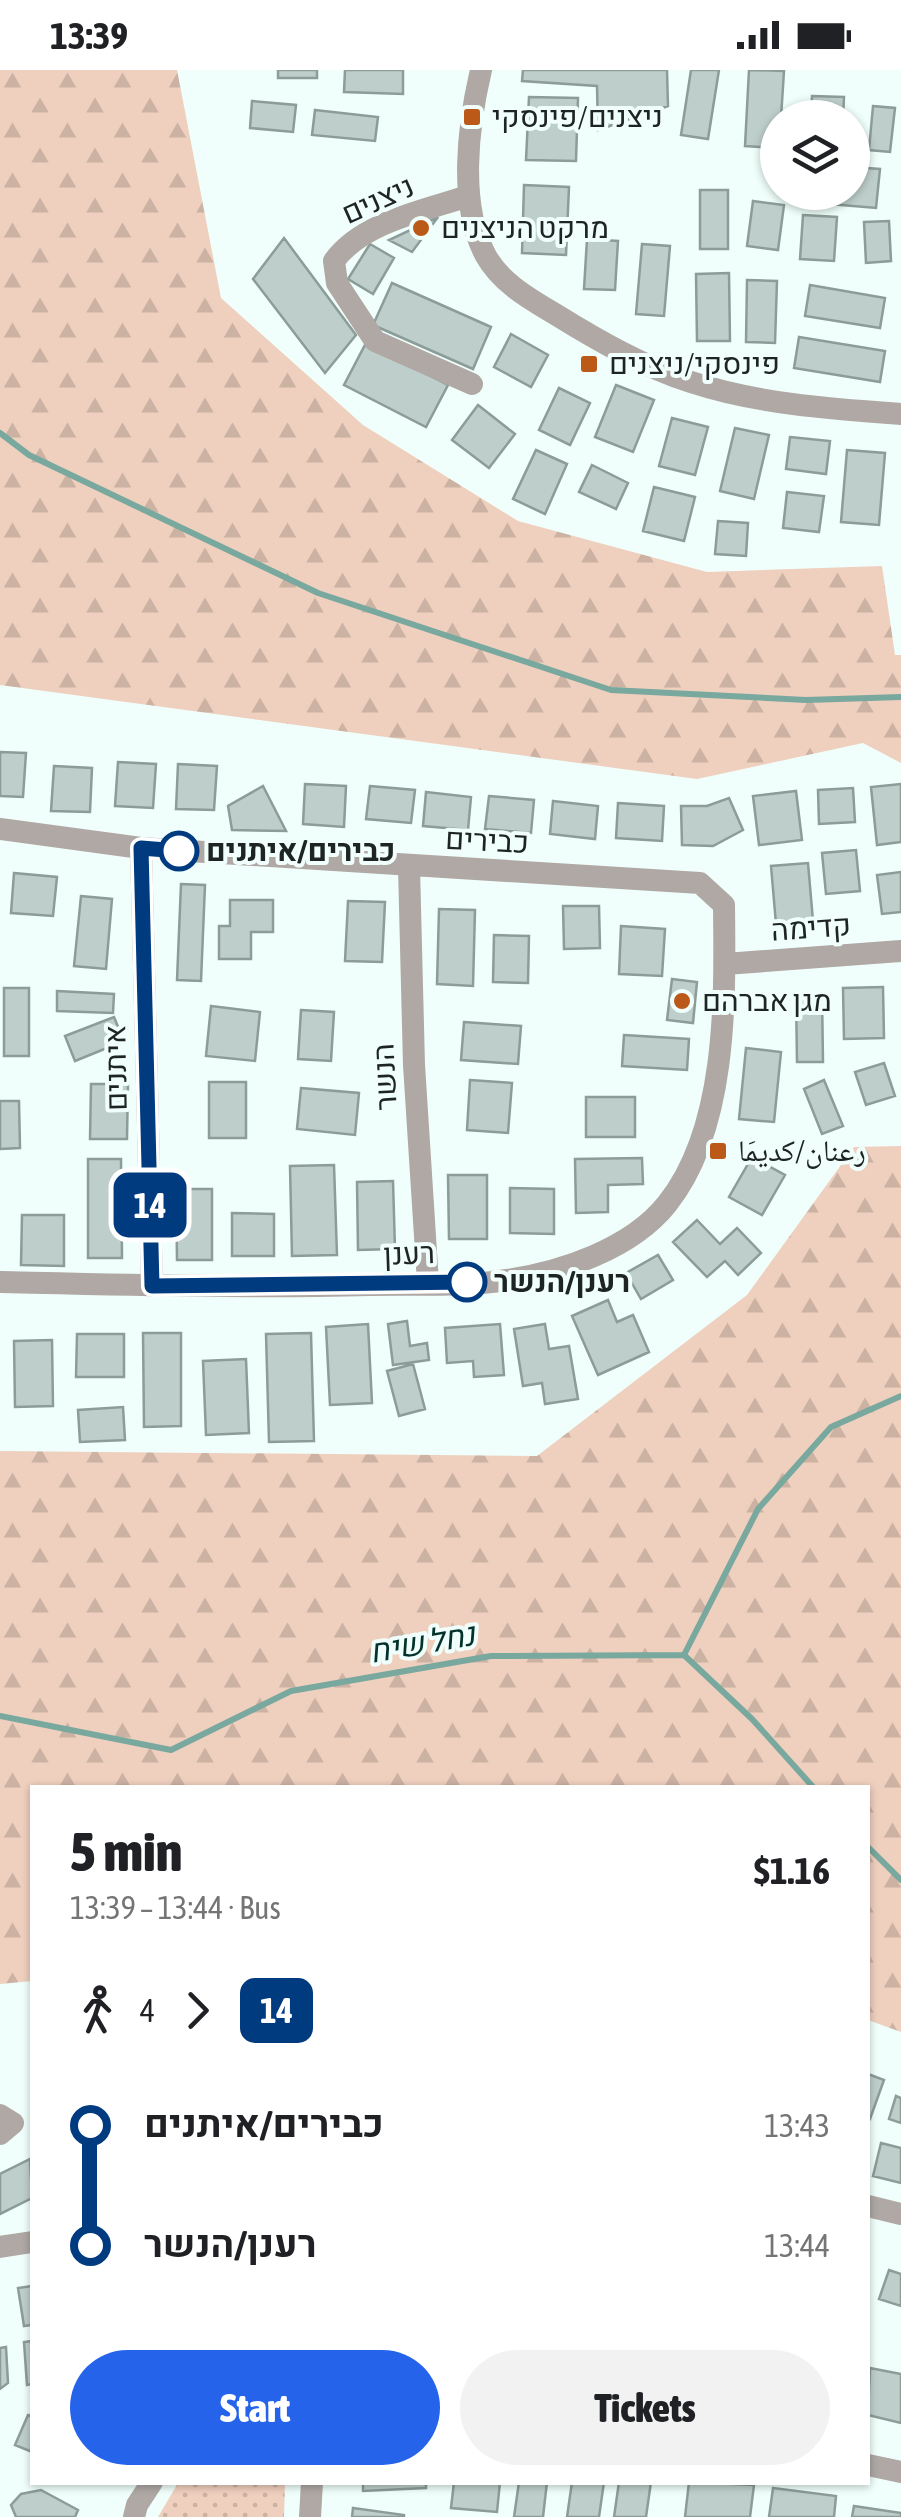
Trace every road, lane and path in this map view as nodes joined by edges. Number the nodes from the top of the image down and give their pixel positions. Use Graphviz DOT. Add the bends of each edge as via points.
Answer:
graph roads {
  1 [pos="481,70"];
  2 [pos="468,196"];
  3 [pos="472,384"];
  4 [pos="901,414"];
  5 [pos="0,829"];
  6 [pos="141,848"];
  7 [pos="409,867"];
  8 [pos="901,951"];
  9 [pos="724,964"];
  10 [pos="0,1282"];
  11 [pos="428,1283"];
  12 [pos="152,1286"];
  13 [pos="870,2206"];
  14 [pos="901,2214"];
  15 [pos="30,2242"];
  16 [pos="0,2247"];
  17 [pos="870,2465"];
  18 [pos="901,2472"];
  19 [pos="150,2485"];
  20 [pos="312,2485"];
  21 [pos="135,2511"];
  22 [pos="310,2517"];
  1 -- 2 [label="street"];
  2 -- 3 [label="street, ניצנים" via="347,243 334,261 338,283 375,341"];
  2 -- 4 [label="street" via="495,272 635,358 690,382 764,399"];
  5 -- 6 [label="street, כבירים"];
  6 -- 7 [label="street, כבירים"];
  6 -- 12 [label="street, איתנים"];
  7 -- 9 [label="street, כבירים" via="700,883 724,905"];
  7 -- 11 [label="street, הנשר"];
  8 -- 9 [label="street, קדימה"];
  9 -- 11 [label="street, רענן" via="706,1131 666,1205 627,1239 575,1263 506,1280"];
  10 -- 12 [label="street, רענן"];
  11 -- 12 [label="street, רענן"];
  13 -- 14 [label="street"];
  15 -- 16 [label="street"];
  17 -- 18 [label="street"];
  19 -- 21 [label="street"];
  20 -- 22 [label="street"];
}
